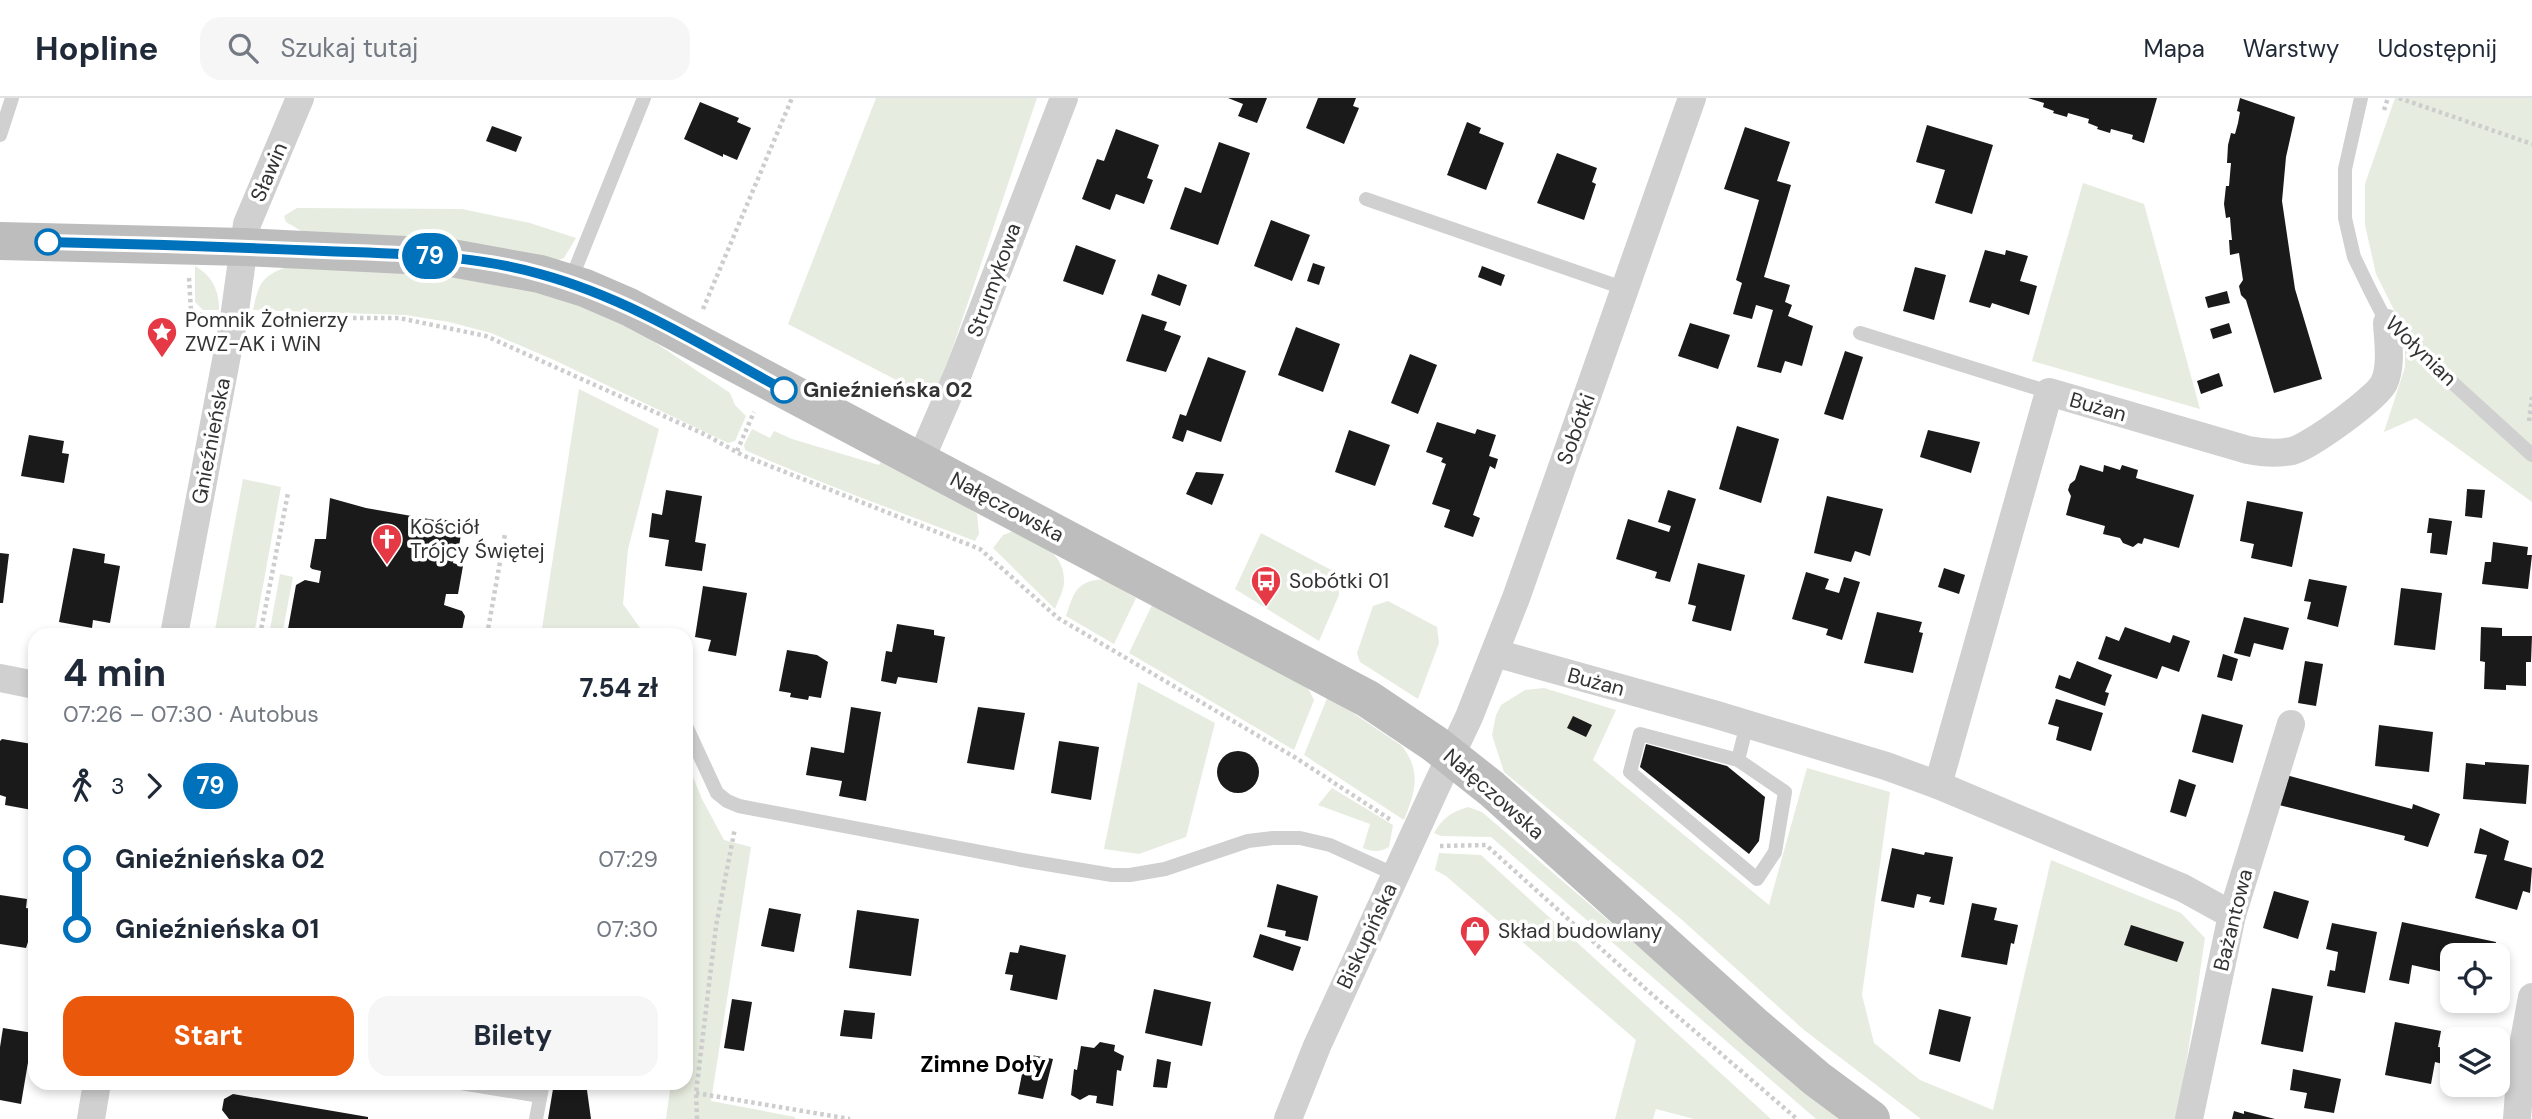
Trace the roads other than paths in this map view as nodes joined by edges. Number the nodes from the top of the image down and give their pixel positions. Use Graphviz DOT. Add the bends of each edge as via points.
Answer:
graph roads {
  1 [pos="12,98"];
  2 [pos="300,98"];
  3 [pos="644,98"];
  4 [pos="1064,98"];
  5 [pos="1692,98"];
  6 [pos="2361,98"];
  7 [pos="0,135"];
  8 [pos="1366,199"];
  9 [pos="0,241"];
  10 [pos="244,247"];
  11 [pos="569,283"];
  12 [pos="1626,289"];
  13 [pos="2388,323"];
  14 [pos="1860,333"];
  15 [pos="2049,392"];
  16 [pos="2532,455"];
  17 [pos="920,461"];
  18 [pos="175,628"];
  19 [pos="1495,653"];
  20 [pos="0,678"];
  21 [pos="28,684"];
  22 [pos="1747,724"];
  23 [pos="2291,724"];
  24 [pos="693,741"];
  25 [pos="1452,757"];
  26 [pos="1738,760"];
  27 [pos="1938,785"];
  28 [pos="1396,874"];
  29 [pos="2232,915"];
  30 [pos="2532,997"];
  31 [pos="96,1090"];
  32 [pos="542,1090"];
  33 [pos="91,1119"];
  34 [pos="536,1119"];
  35 [pos="1288,1119"];
  36 [pos="1871,1119"];
  37 [pos="2189,1119"];
  38 [pos="2517,1119"];
  1 -- 7 [label="lane"];
  2 -- 10 [label="street, Sławin" via="249,218"];
  3 -- 11 [label="lane"];
  4 -- 17 [label="street, Strumykowa"];
  5 -- 12 [label="street, Sobótki"];
  6 -- 13 [label="lane, Wołynian" via="2345,169 2345,218 2354,257"];
  8 -- 12 [label="lane"];
  9 -- 10 [label="main road, Nałęczowska"];
  10 -- 11 [label="main road, Nałęczowska" via="446,257"];
  10 -- 18 [label="street, Gnieźnieńska"];
  11 -- 17 [label="main road, Nałęczowska" via="629,307"];
  12 -- 19 [label="street, Sobótki"];
  13 -- 15 [label="street, Bużan" via="2384,383 2337,424 2294,450 2248,450"];
  13 -- 16 [label="lane, Wołynian"];
  14 -- 15 [label="lane"];
  15 -- 27 [label="street, Bużan"];
  17 -- 25 [label="main road, Nałęczowska" via="1368,699"];
  19 -- 22 [label="street, Bużan"];
  19 -- 25 [label="street, Sobótki"];
  20 -- 21 [label="street"];
  22 -- 26 [label="lane"];
  22 -- 27 [label="street, Bużan"];
  23 -- 29 [label="street, Bażantowa"];
  24 -- 28 [label="lane" via="718,793 739,806 1022,860 1130,874 1165,869 1248,841 1300,838 1330,845"];
  25 -- 28 [label="street, Biskupińska"];
  25 -- 36 [label="main road, Nałęczowska" via="1756,1027"];
  26 -- 26 [label="lane" via="1640,734 1630,772 1757,879 1775,852 1785,792"];
  27 -- 29 [label="street, Bużan" via="2183,888"];
  28 -- 35 [label="street, Biskupińska"];
  29 -- 37 [label="street, Bażantowa"];
  30 -- 38 [label="street"];
  31 -- 33 [label="street"];
  32 -- 34 [label="lane"];
}
